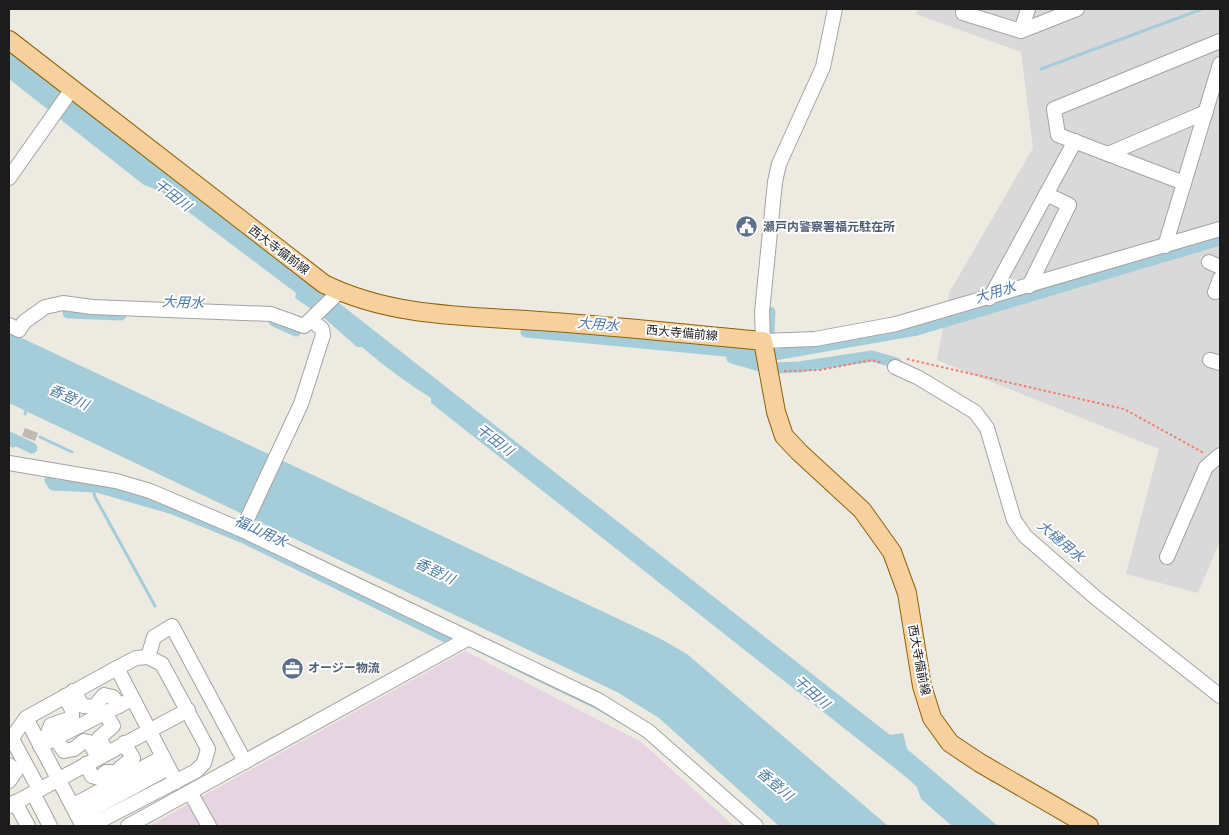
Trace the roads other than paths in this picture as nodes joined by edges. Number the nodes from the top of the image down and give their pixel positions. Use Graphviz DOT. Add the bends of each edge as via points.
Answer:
graph roads {
  1 [pos="835,9"];
  2 [pos="964,9"];
  3 [pos="1028,9"];
  4 [pos="1077,9"];
  5 [pos="1021,30"];
  6 [pos="9,40"];
  7 [pos="1220,41"];
  8 [pos="1220,64"];
  9 [pos="70,90"];
  10 [pos="1215,100"];
  11 [pos="1206,112"];
  12 [pos="1075,142"];
  13 [pos="1108,154"];
  14 [pos="9,178"];
  15 [pos="1184,183"];
  16 [pos="1046,194"];
  17 [pos="1220,229"];
  18 [pos="1165,246"];
  19 [pos="1220,279"];
  20 [pos="1029,286"];
  21 [pos="1215,292"];
  22 [pos="337,295"];
  23 [pos="990,298"];
  24 [pos="313,318"];
  25 [pos="9,325"];
  26 [pos="763,341"];
  27 [pos="895,367"];
  28 [pos="1215,455"];
  29 [pos="9,463"];
  30 [pos="243,526"];
  31 [pos="1167,557"];
  32 [pos="467,639"];
  33 [pos="148,657"];
  34 [pos="117,668"];
  35 [pos="69,694"];
  36 [pos="1220,696"];
  37 [pos="132,699"];
  38 [pos="119,706"];
  39 [pos="188,710"];
  40 [pos="105,713"];
  41 [pos="26,718"];
  42 [pos="149,730"];
  43 [pos="11,741"];
  44 [pos="48,741"];
  45 [pos="124,743"];
  46 [pos="103,754"];
  47 [pos="165,762"];
  48 [pos="245,762"];
  49 [pos="86,764"];
  50 [pos="9,765"];
  51 [pos="123,778"];
  52 [pos="58,779"];
  53 [pos="9,781"];
  54 [pos="176,782"];
  55 [pos="9,787"];
  56 [pos="36,791"];
  57 [pos="190,792"];
  58 [pos="15,802"];
  59 [pos="78,816"];
  60 [pos="28,826"];
  61 [pos="50,826"];
  62 [pos="90,826"];
  63 [pos="128,826"];
  64 [pos="209,826"];
  65 [pos="756,826"];
  66 [pos="1089,826"];
  1 -- 26 [label="street" via="823,67 779,164 775,182 762,312"];
  2 -- 5 [label="street" via="963,13"];
  3 -- 5 [label="street"];
  4 -- 5 [label="street"];
  6 -- 9 [label="main road, 西大寺備前線"];
  7 -- 12 [label="street" via="1054,109 1058,135"];
  8 -- 10 [label="street"];
  9 -- 14 [label="street"];
  9 -- 22 [label="main road, 西大寺備前線"];
  10 -- 11 [label="street"];
  11 -- 13 [label="street"];
  11 -- 15 [label="street"];
  12 -- 13 [label="street"];
  12 -- 16 [label="street"];
  13 -- 15 [label="street"];
  15 -- 18 [label="street"];
  16 -- 20 [label="street" via="1069,205"];
  16 -- 23 [label="street"];
  17 -- 18 [label="street"];
  18 -- 20 [label="street"];
  19 -- 21 [label="street"];
  20 -- 23 [label="street"];
  22 -- 24 [label="street"];
  22 -- 26 [label="main road, 西大寺備前線" via="449,316"];
  23 -- 26 [label="street" via="850,333 815,339"];
  24 -- 25 [label="street" via="304,326 271,314 63,303 45,307 24,322 19,330"];
  24 -- 30 [label="street" via="323,335 301,404"];
  26 -- 66 [label="main road, 西大寺備前線" via="776,412 784,436 862,510 892,552 907,593 922,686 932,718 950,743"];
  27 -- 36 [label="street" via="975,412 987,428 1014,520 1025,536 1096,598"];
  28 -- 31 [label="street" via="1206,466"];
  29 -- 30 [label="street" via="116,481"];
  30 -- 32 [label="street"];
  32 -- 48 [label="street"];
  32 -- 65 [label="street" via="598,700 648,731"];
  33 -- 34 [label="street" via="136,658"];
  33 -- 39 [label="street" via="168,671"];
  33 -- 48 [label="street" via="154,637 172,626"];
  34 -- 35 [label="street"];
  34 -- 37 [label="street"];
  35 -- 38 [label="street" via="83,706 94,707 104,695 113,697"];
  35 -- 41 [label="street"];
  35 -- 44 [label="street" via="72,718 51,725"];
  37 -- 38 [label="street"];
  37 -- 42 [label="street"];
  38 -- 40 [label="street"];
  39 -- 42 [label="street"];
  39 -- 54 [label="street" via="208,748 204,763"];
  40 -- 44 [label="street"];
  40 -- 46 [label="street" via="113,726 99,738"];
  41 -- 43 [label="street"];
  41 -- 44 [label="street"];
  42 -- 45 [label="street"];
  42 -- 47 [label="street"];
  43 -- 56 [label="street"];
  44 -- 46 [label="street" via="64,751 74,749 84,741 89,742"];
  44 -- 52 [label="street"];
  45 -- 46 [label="street"];
  45 -- 51 [label="street" via="133,758 120,768"];
  46 -- 49 [label="street"];
  47 -- 51 [label="street"];
  47 -- 54 [label="street"];
  47 -- 59 [label="street"];
  48 -- 57 [label="street"];
  49 -- 51 [label="street" via="92,776 99,778 109,771"];
  49 -- 52 [label="street"];
  50 -- 53 [label="street" via="16,770"];
  51 -- 59 [label="street"];
  52 -- 56 [label="street"];
  52 -- 59 [label="street"];
  54 -- 62 [label="street"];
  55 -- 58 [label="street"];
  56 -- 58 [label="street"];
  56 -- 61 [label="street"];
  57 -- 63 [label="street"];
  57 -- 64 [label="street"];
  58 -- 60 [label="street"];
}
